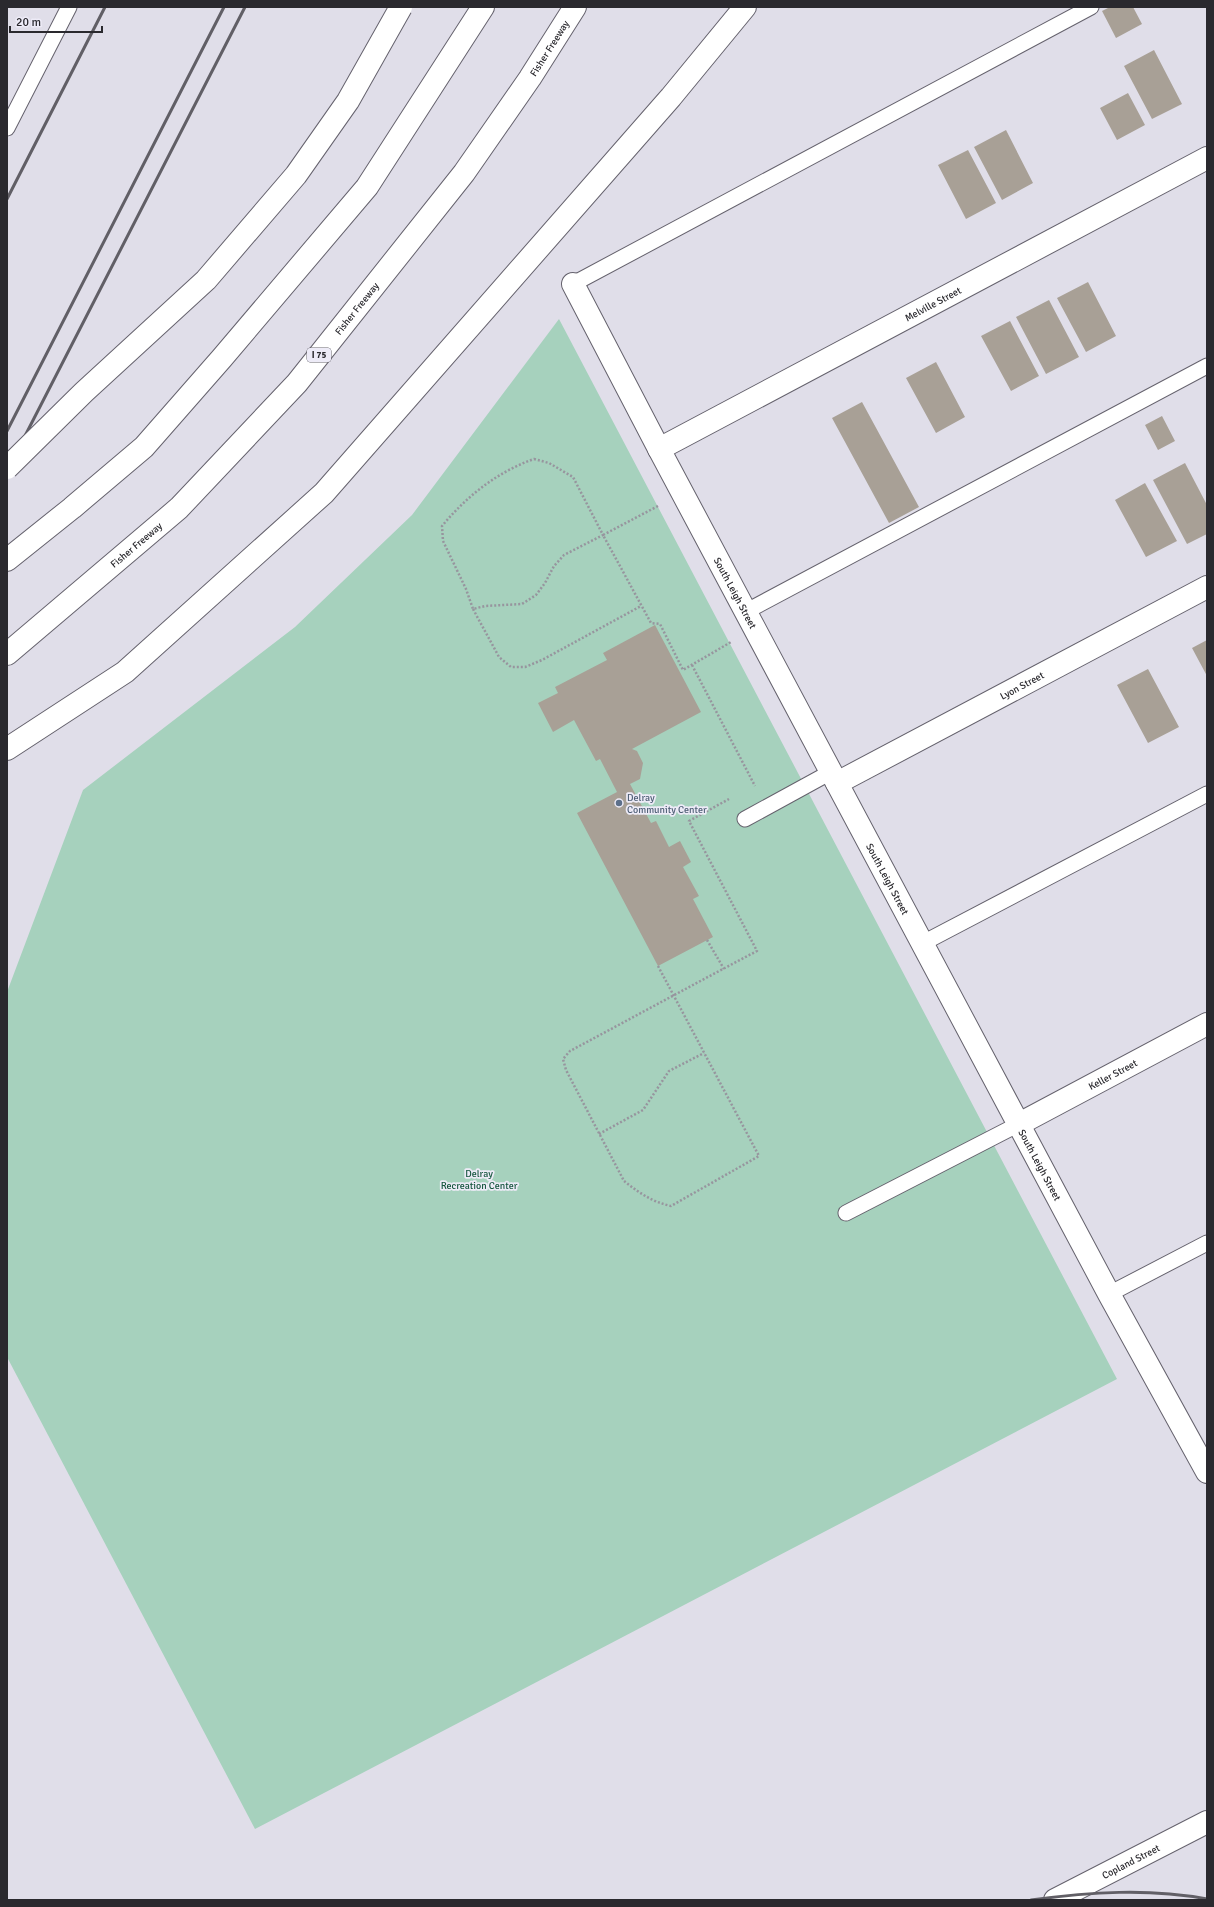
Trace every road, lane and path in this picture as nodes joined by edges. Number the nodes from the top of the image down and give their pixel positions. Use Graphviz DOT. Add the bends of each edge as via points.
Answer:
graph roads {
  1 [pos="69,7"];
  2 [pos="401,7"];
  3 [pos="483,7"];
  4 [pos="575,7"];
  5 [pos="745,7"];
  6 [pos="1091,7"];
  7 [pos="7,128"];
  8 [pos="1207,158"];
  9 [pos="573,284"];
  10 [pos="1207,366"];
  11 [pos="659,449"];
  12 [pos="7,468"];
  13 [pos="661,504"];
  14 [pos="603,535"];
  15 [pos="7,560"];
  16 [pos="1207,587"];
  17 [pos="641,606"];
  18 [pos="473,610"];
  19 [pos="745,612"];
  20 [pos="732,641"];
  21 [pos="7,654"];
  22 [pos="692,665"];
  23 [pos="7,750"];
  24 [pos="834,777"];
  25 [pos="749,788"];
  26 [pos="1207,794"];
  27 [pos="736,796"];
  28 [pos="745,819"];
  29 [pos="707,940"];
  30 [pos="923,944"];
  31 [pos="658,966"];
  32 [pos="724,969"];
  33 [pos="673,996"];
  34 [pos="1207,1024"];
  35 [pos="704,1053"];
  36 [pos="1018,1124"];
  37 [pos="599,1134"];
  38 [pos="846,1213"];
  39 [pos="1207,1242"];
  40 [pos="1109,1294"];
  41 [pos="1207,1472"];
  42 [pos="1207,1822"];
  43 [pos="1055,1900"];
  1 -- 7 [label="lane"];
  2 -- 12 [label="main road, bridge" via="348,100 296,175 206,280 84,392"];
  3 -- 15 [label="main road" via="367,187 222,358 144,447"];
  4 -- 21 [label="main road, Fisher Freeway / I 75" via="530,78 464,173 297,383 179,508"];
  5 -- 23 [label="main road" via="671,97 324,493 125,672"];
  6 -- 9 [label="lane"];
  8 -- 11 [label="main road, Melville Street"];
  9 -- 11 [label="main road, South Leigh Street"];
  10 -- 19 [label="lane"];
  11 -- 19 [label="main road, South Leigh Street"];
  13 -- 14 [label="path"];
  14 -- 17 [label="path"];
  14 -- 18 [label="path" via="564,555 536,595 522,604 485,606"];
  14 -- 18 [label="path" via="573,477 549,463 534,459 513,466 491,479 455,510 442,526 443,541"];
  16 -- 24 [label="main road, Lyon Street"];
  17 -- 18 [label="path" via="525,667 511,667 499,657"];
  17 -- 22 [label="path" via="651,623 660,624 683,670"];
  19 -- 24 [label="main road, South Leigh Street"];
  20 -- 22 [label="path"];
  22 -- 25 [label="path" via="756,785"];
  24 -- 28 [label="lane"];
  24 -- 30 [label="main road, South Leigh Street"];
  26 -- 30 [label="lane"];
  27 -- 32 [label="path" via="689,821 757,951"];
  29 -- 32 [label="path"];
  30 -- 36 [label="main road, South Leigh Street"];
  31 -- 33 [label="path"];
  32 -- 33 [label="path"];
  33 -- 35 [label="path"];
  33 -- 37 [label="path" via="570,1051 563,1059 566,1070"];
  34 -- 36 [label="main road, Keller Street"];
  35 -- 37 [label="path" via="669,1071 643,1110"];
  35 -- 37 [label="path" via="759,1156 671,1206 659,1203 637,1191 624,1180"];
  36 -- 38 [label="lane"];
  36 -- 40 [label="main road, South Leigh Street"];
  39 -- 40 [label="lane"];
  40 -- 41 [label="main road, South Leigh Street"];
  42 -- 43 [label="main road, Copland Street"];
}
